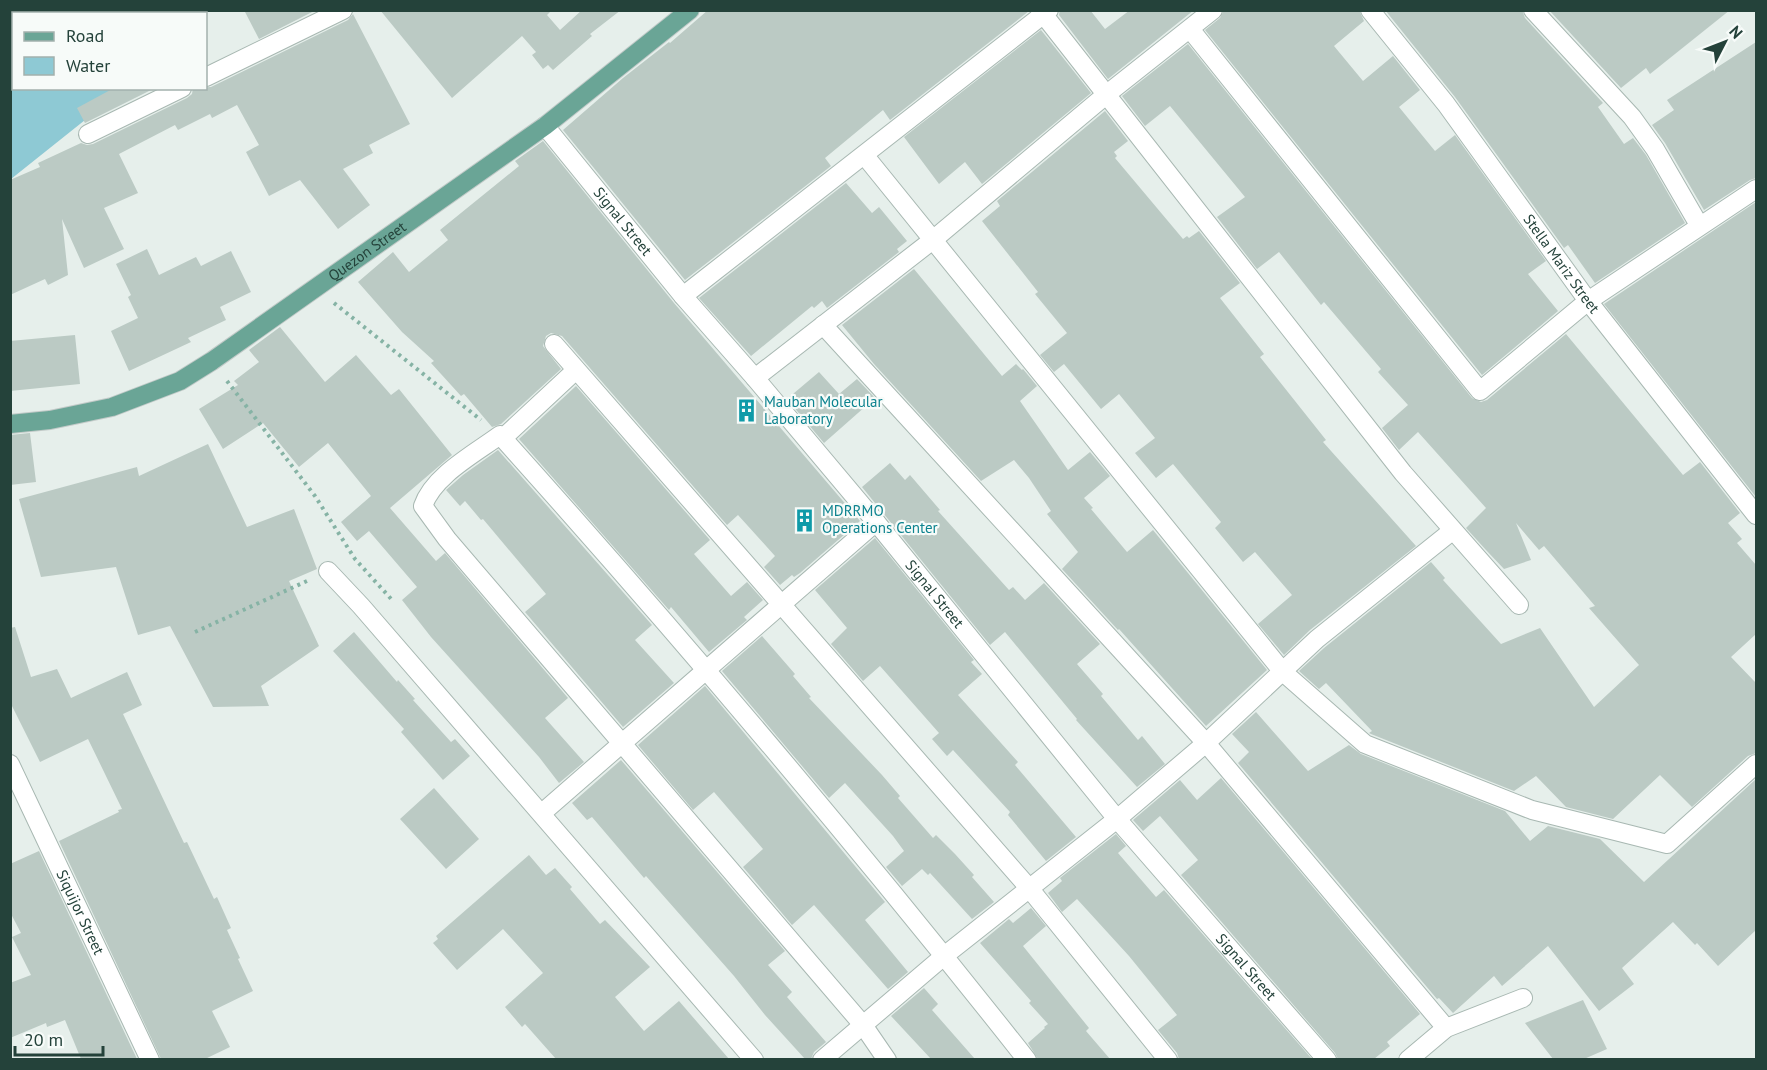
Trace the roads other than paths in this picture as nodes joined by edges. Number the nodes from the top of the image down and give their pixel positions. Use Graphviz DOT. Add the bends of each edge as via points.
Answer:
graph roads {
  1 [pos="343,10"];
  2 [pos="690,10"];
  3 [pos="1213,10"];
  4 [pos="1371,10"];
  5 [pos="1533,10"];
  6 [pos="1044,12"];
  7 [pos="1190,29"];
  8 [pos="207,77"];
  9 [pos="178,90"];
  10 [pos="1107,94"];
  11 [pos="545,126"];
  12 [pos="88,134"];
  13 [pos="865,156"];
  14 [pos="1756,189"];
  15 [pos="1699,225"];
  16 [pos="934,239"];
  17 [pos="683,296"];
  18 [pos="1588,301"];
  19 [pos="823,325"];
  20 [pos="554,344"];
  21 [pos="576,370"];
  22 [pos="755,378"];
  23 [pos="10,424"];
  24 [pos="501,437"];
  25 [pos="1756,515"];
  26 [pos="876,522"];
  27 [pos="1452,531"];
  28 [pos="328,571"];
  29 [pos="781,603"];
  30 [pos="1520,605"];
  31 [pos="707,671"];
  32 [pos="1282,672"];
  33 [pos="621,743"];
  34 [pos="1206,743"];
  35 [pos="10,764"];
  36 [pos="1756,764"];
  37 [pos="542,813"];
  38 [pos="1117,819"];
  39 [pos="1029,888"];
  40 [pos="944,956"];
  41 [pos="1523,998"];
  42 [pos="863,1025"];
  43 [pos="1446,1028"];
  44 [pos="150,1059"];
  45 [pos="754,1059"];
  46 [pos="822,1059"];
  47 [pos="887,1059"];
  48 [pos="1027,1059"];
  49 [pos="1168,1059"];
  50 [pos="1327,1059"];
  51 [pos="1408,1059"];
  1 -- 8 [label="street"];
  2 -- 11 [label="main road, Quezon Street"];
  3 -- 7 [label="street"];
  4 -- 18 [label="street, Stella Mariz Street" via="1446,104"];
  5 -- 15 [label="street" via="1632,117"];
  6 -- 10 [label="street"];
  6 -- 13 [label="street"];
  7 -- 10 [label="street"];
  7 -- 18 [label="street" via="1480,391"];
  9 -- 12 [label="street"];
  10 -- 16 [label="street"];
  10 -- 27 [label="street"];
  11 -- 17 [label="street, Signal Street"];
  11 -- 23 [label="main road, Quezon Street" via="180,381 112,407"];
  13 -- 16 [label="street"];
  13 -- 17 [label="street"];
  14 -- 15 [label="street"];
  15 -- 18 [label="street"];
  16 -- 19 [label="street"];
  16 -- 32 [label="street"];
  17 -- 22 [label="street, Signal Street"];
  18 -- 25 [label="street, Stella Mariz Street"];
  19 -- 22 [label="street"];
  19 -- 34 [label="street"];
  20 -- 21 [label="street"];
  21 -- 24 [label="street"];
  21 -- 29 [label="street"];
  22 -- 26 [label="street, Signal Street"];
  24 -- 31 [label="street"];
  24 -- 33 [label="street" via="436,483 423,506"];
  26 -- 29 [label="street"];
  26 -- 38 [label="street, Signal Street"];
  27 -- 30 [label="street"];
  27 -- 32 [label="street" via="1317,639"];
  28 -- 37 [label="street"];
  29 -- 31 [label="street"];
  29 -- 39 [label="street"];
  31 -- 33 [label="street"];
  31 -- 40 [label="street"];
  32 -- 34 [label="street"];
  32 -- 36 [label="street" via="1365,744 1532,810 1667,844"];
  33 -- 37 [label="street"];
  33 -- 42 [label="street"];
  34 -- 38 [label="street"];
  34 -- 43 [label="street"];
  35 -- 44 [label="street, Siquijor Street"];
  37 -- 45 [label="street"];
  38 -- 39 [label="street"];
  38 -- 50 [label="street, Signal Street"];
  39 -- 40 [label="street"];
  39 -- 49 [label="street"];
  40 -- 42 [label="street"];
  40 -- 48 [label="street"];
  41 -- 43 [label="street"];
  42 -- 46 [label="street"];
  42 -- 47 [label="street"];
  43 -- 51 [label="street"];
}
